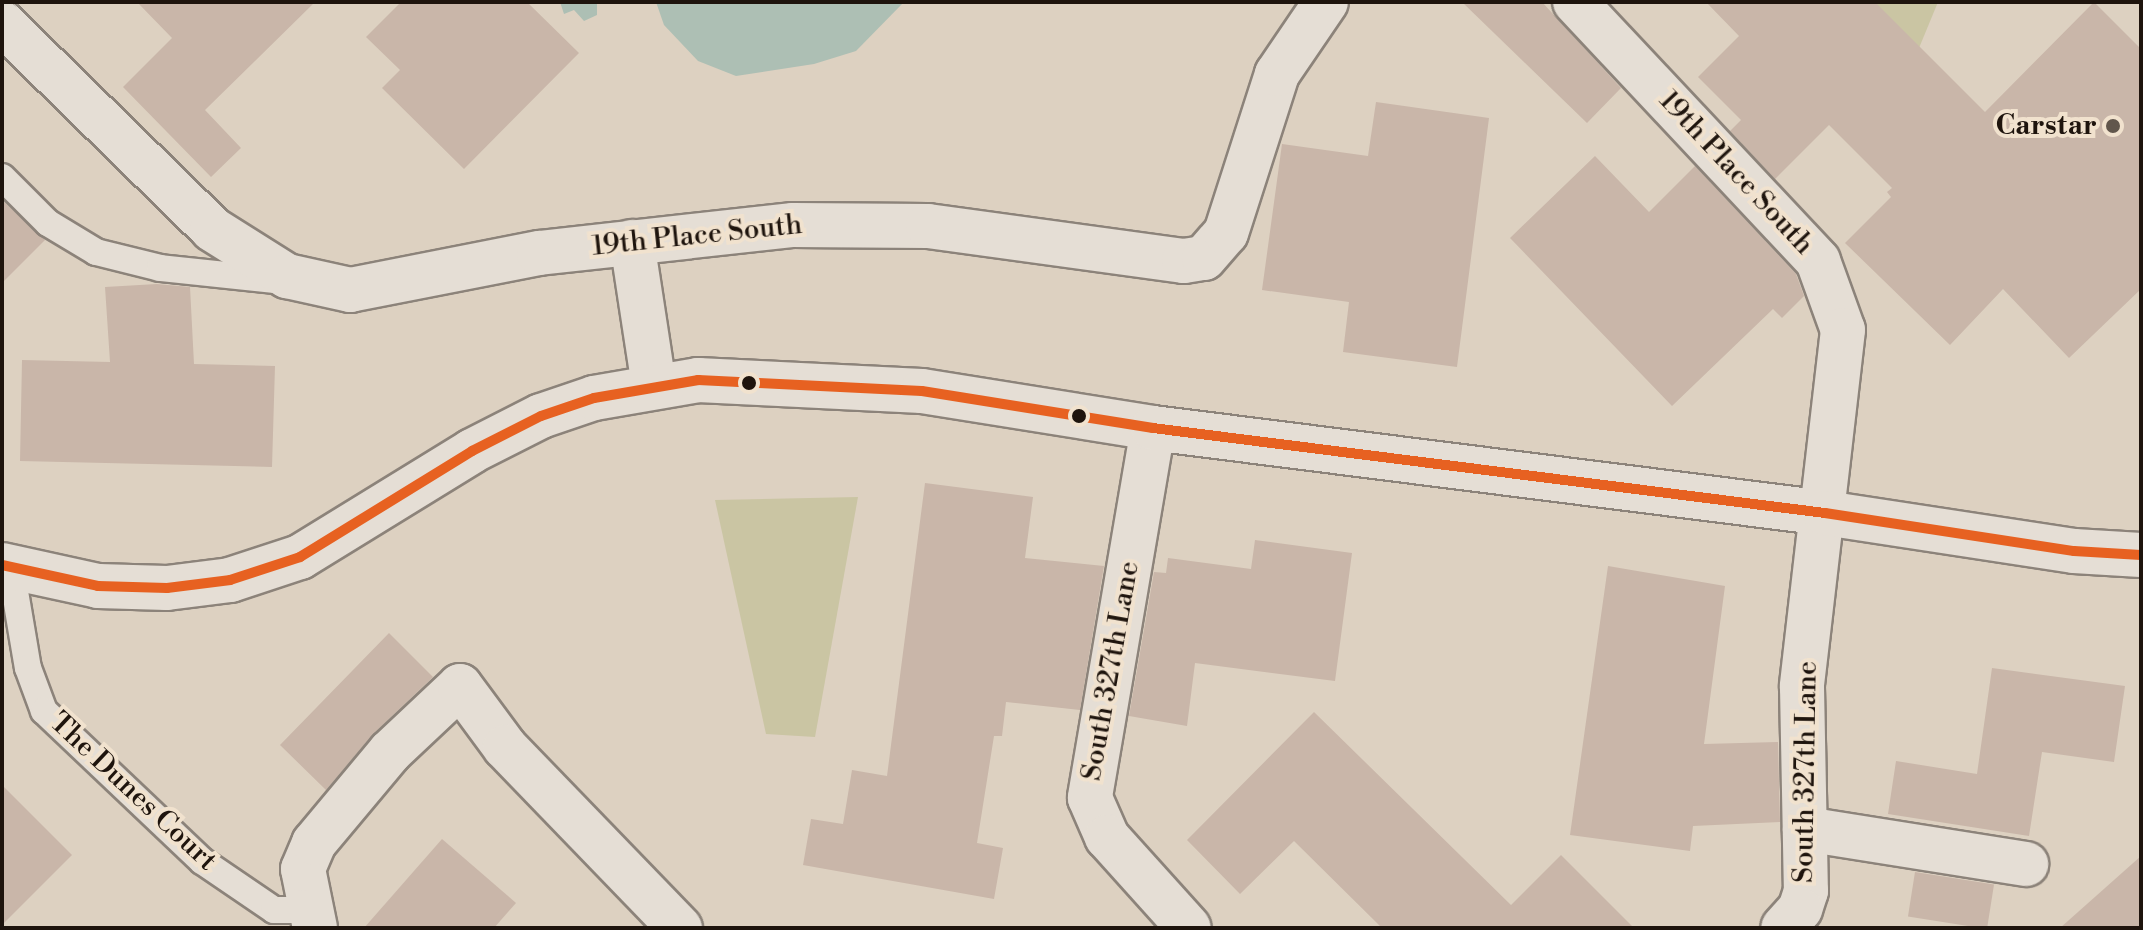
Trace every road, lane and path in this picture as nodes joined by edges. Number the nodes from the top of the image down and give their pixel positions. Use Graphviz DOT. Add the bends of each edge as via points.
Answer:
graph roads {
  1 [pos="1326,2"];
  2 [pos="1575,2"];
  3 [pos="6,33"];
  4 [pos="2,177"];
  5 [pos="632,242"];
  6 [pos="311,284"];
  7 [pos="654,385"];
  8 [pos="1153,428"];
  9 [pos="1825,513"];
  10 [pos="2141,555"];
  11 [pos="7,566"];
  12 [pos="1805,829"];
  13 [pos="2026,864"];
  14 [pos="312,919"];
  15 [pos="680,928"];
  16 [pos="1189,928"];
  17 [pos="1783,928"];
  1 -- 5 [label="street, 19th Place South" via="1277,74 1226,233 1204,258 1184,261 928,226 855,223"];
  2 -- 9 [label="street, 19th Place South" via="1824,270 1845,338"];
  3 -- 6 [label="street, 19th Place South" via="193,213 236,246"];
  4 -- 6 [label="lane" via="63,235 109,256 160,268"];
  5 -- 6 [label="street, 19th Place South" via="539,253 370,287"];
  5 -- 7 [label="street"];
  7 -- 8 [label="street" via="797,381 906,389"];
  7 -- 11 [label="street" via="541,416 472,451 300,557 259,573 199,586 98,586"];
  8 -- 9 [label="street"];
  8 -- 16 [label="street, South 327th Lane" via="1090,798 1110,841"];
  9 -- 10 [label="street" via="2074,551"];
  9 -- 12 [label="street, South 327th Lane" via="1802,687"];
  11 -- 14 [label="lane, The Dunes Court" via="28,668 44,711 202,861 274,910"];
  12 -- 13 [label="street"];
  12 -- 17 [label="street, South 327th Lane" via="1804,901"];
  14 -- 15 [label="street, The Dunes Court" via="303,869 314,843 390,752 460,686 505,747"];
}
